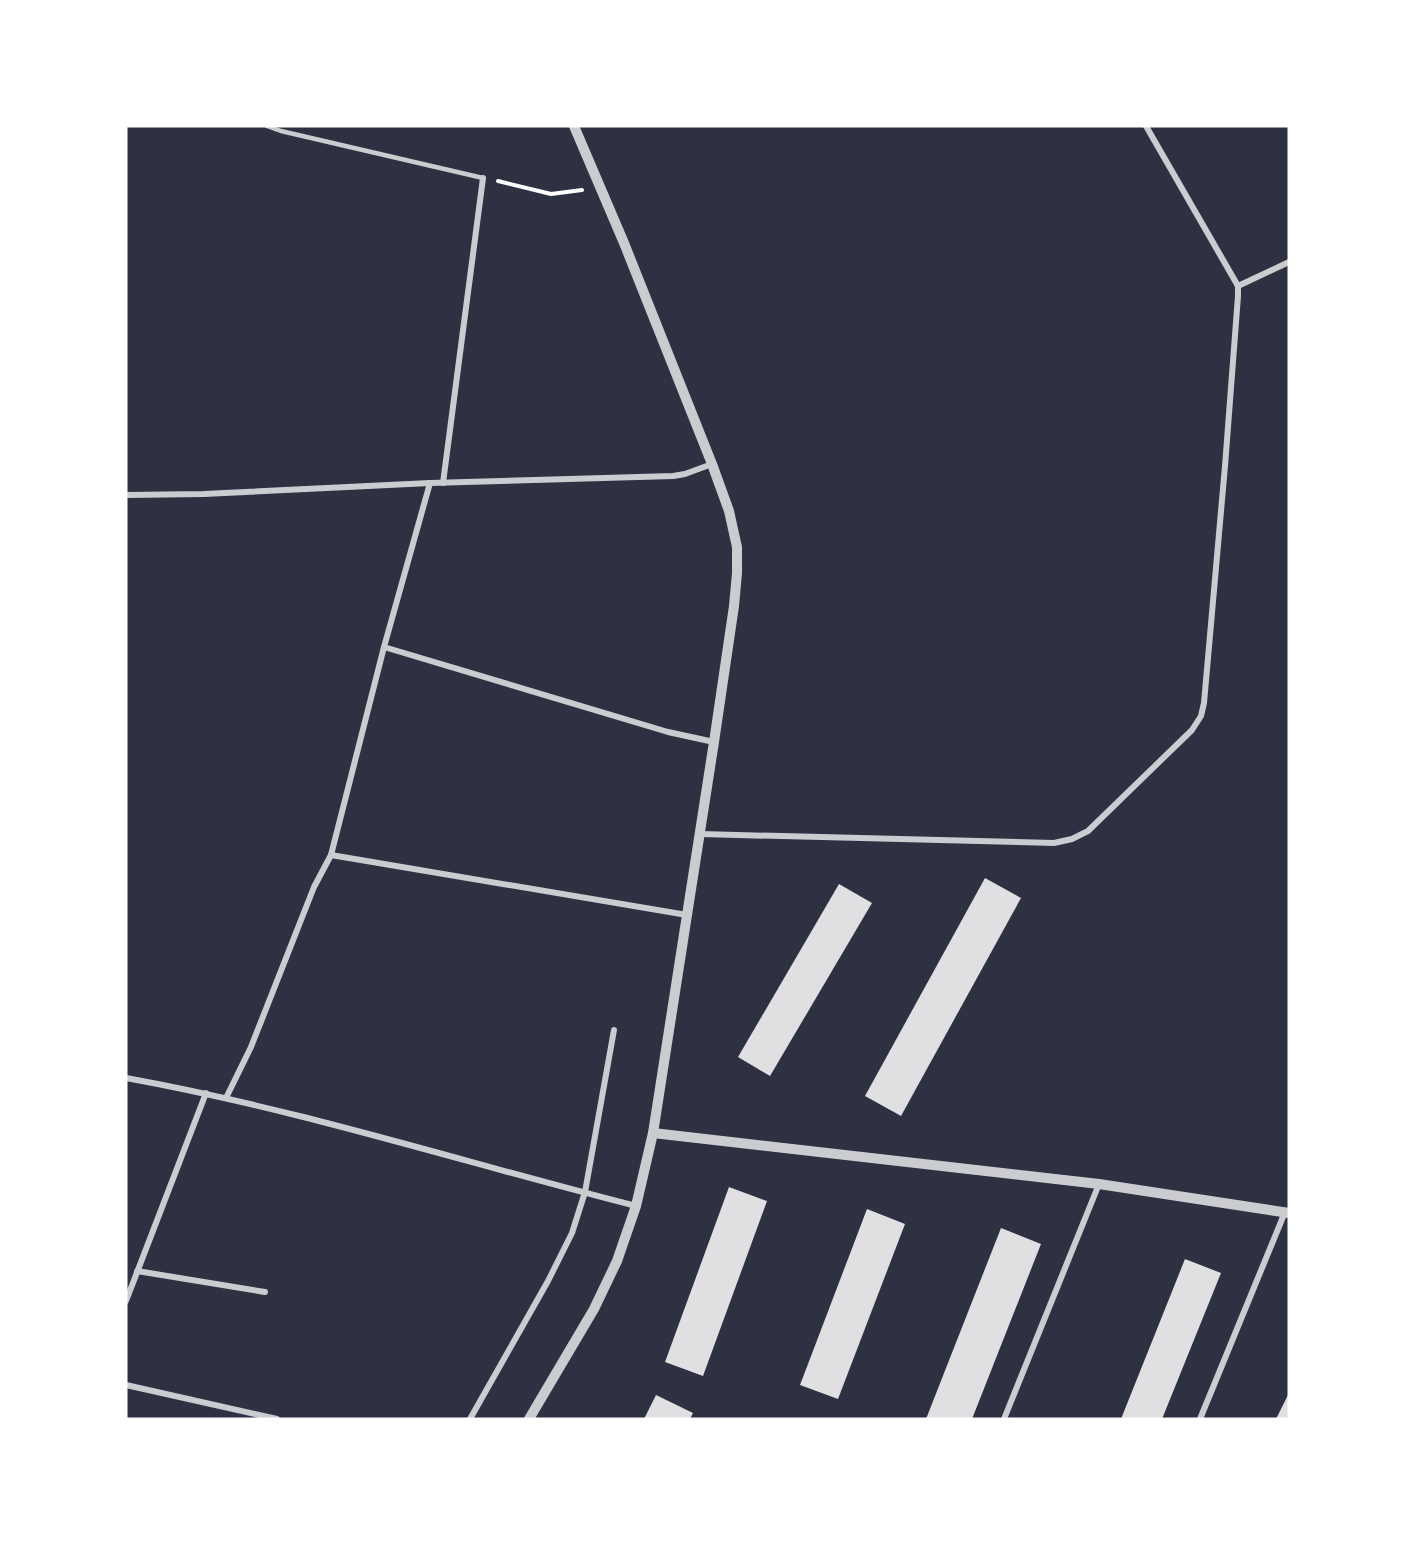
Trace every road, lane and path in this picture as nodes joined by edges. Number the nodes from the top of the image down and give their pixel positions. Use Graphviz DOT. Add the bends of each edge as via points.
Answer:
graph roads {
  1 [pos="267,126"];
  2 [pos="574,126"];
  3 [pos="1146,126"];
  4 [pos="483,178"];
  5 [pos="562,193"];
  6 [pos="1289,262"];
  7 [pos="1238,286"];
  8 [pos="712,464"];
  9 [pos="430,483"];
  10 [pos="443,483"];
  11 [pos="126,495"];
  12 [pos="384,646"];
  13 [pos="714,742"];
  14 [pos="700,834"];
  15 [pos="331,855"];
  16 [pos="687,915"];
  17 [pos="614,1030"];
  18 [pos="126,1078"];
  19 [pos="206,1093"];
  20 [pos="226,1098"];
  21 [pos="653,1133"];
  22 [pos="1099,1184"];
  23 [pos="585,1192"];
  24 [pos="636,1206"];
  25 [pos="1287,1213"];
  26 [pos="137,1271"];
  27 [pos="265,1292"];
  28 [pos="126,1301"];
  29 [pos="126,1385"];
  30 [pos="277,1419"];
  31 [pos="470,1419"];
  32 [pos="529,1419"];
  33 [pos="1004,1419"];
  34 [pos="1200,1419"];
  1 -- 4 [label="lane"];
  2 -- 8 [label="street"];
  3 -- 7 [label="street"];
  4 -- 5 [label="path" via="551,194"];
  4 -- 10 [label="street"];
  6 -- 7 [label="street"];
  7 -- 14 [label="street" via="1204,703 1192,730 1088,831 1054,843"];
  8 -- 10 [label="street" via="673,476"];
  8 -- 13 [label="street" via="737,547 734,606"];
  9 -- 10 [label="street"];
  9 -- 11 [label="street"];
  9 -- 12 [label="street"];
  12 -- 13 [label="street" via="668,732"];
  12 -- 15 [label="street"];
  13 -- 14 [label="street"];
  14 -- 16 [label="street"];
  15 -- 16 [label="street"];
  15 -- 20 [label="street" via="314,886 251,1047"];
  16 -- 21 [label="street"];
  17 -- 23 [label="street"];
  18 -- 19 [label="street"];
  19 -- 20 [label="street"];
  19 -- 26 [label="street"];
  20 -- 23 [label="street"];
  21 -- 22 [label="street"];
  21 -- 24 [label="street"];
  22 -- 25 [label="street"];
  22 -- 33 [label="street"];
  23 -- 24 [label="street"];
  23 -- 31 [label="street" via="572,1233 553,1271"];
  24 -- 32 [label="street" via="617,1261 594,1309"];
  25 -- 34 [label="street"];
  26 -- 27 [label="street"];
  26 -- 28 [label="street"];
  29 -- 30 [label="street"];
}
